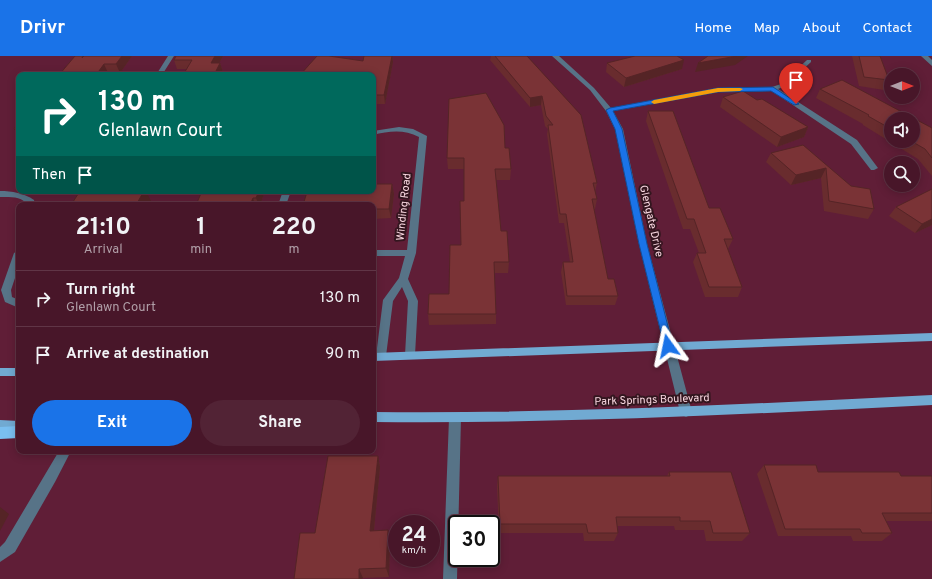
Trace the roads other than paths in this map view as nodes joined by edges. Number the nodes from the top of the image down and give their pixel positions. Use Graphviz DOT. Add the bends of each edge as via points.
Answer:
graph roads {
  1 [pos="171,56"];
  2 [pos="555,56"];
  3 [pos="924,56"];
  4 [pos="809,61"];
  5 [pos="932,64"];
  6 [pos="161,72"];
  7 [pos="773,89"];
  8 [pos="610,110"];
  9 [pos="376,132"];
  10 [pos="874,168"];
  11 [pos="0,194"];
  12 [pos="30,202"];
  13 [pos="376,253"];
  14 [pos="411,254"];
  15 [pos="16,262"];
  16 [pos="403,279"];
  17 [pos="16,303"];
  18 [pos="932,337"];
  19 [pos="668,346"];
  20 [pos="410,355"];
  21 [pos="377,356"];
  22 [pos="0,372"];
  23 [pos="16,372"];
  24 [pos="932,400"];
  25 [pos="686,412"];
  26 [pos="376,417"];
  27 [pos="455,418"];
  28 [pos="0,425"];
  29 [pos="16,426"];
  30 [pos="16,432"];
  31 [pos="0,433"];
  32 [pos="63,454"];
  33 [pos="0,555"];
  34 [pos="450,579"];
  1 -- 6 [label="street"];
  2 -- 8 [label="street, Glengate Drive" via="582,79"];
  3 -- 5 [label="street"];
  4 -- 7 [label="street" via="783,85"];
  7 -- 8 [label="street" via="718,90"];
  7 -- 10 [label="street" via="854,142"];
  8 -- 19 [label="street, Glengate Drive" via="619,129"];
  9 -- 14 [label="street, Winding Road" via="398,128 423,136"];
  11 -- 12 [label="street" via="24,196"];
  13 -- 14 [label="street"];
  14 -- 16 [label="street, Winding Road"];
  15 -- 17 [label="street" via="6,290 8,299"];
  16 -- 20 [label="street" via="414,301"];
  16 -- 21 [label="street, Winding Road" via="388,300"];
  18 -- 19 [label="main road"];
  19 -- 20 [label="main road"];
  19 -- 25 [label="street, Glengate Drive"];
  20 -- 21 [label="main road"];
  22 -- 23 [label="main road"];
  24 -- 25 [label="main road, Park Springs Boulevard"];
  25 -- 27 [label="main road, Park Springs Boulevard"];
  26 -- 27 [label="main road, Park Springs Boulevard"];
  27 -- 34 [label="street"];
  28 -- 29 [label="main road"];
  30 -- 31 [label="highway"];
  32 -- 33 [label="street" via="10,547"];
}
